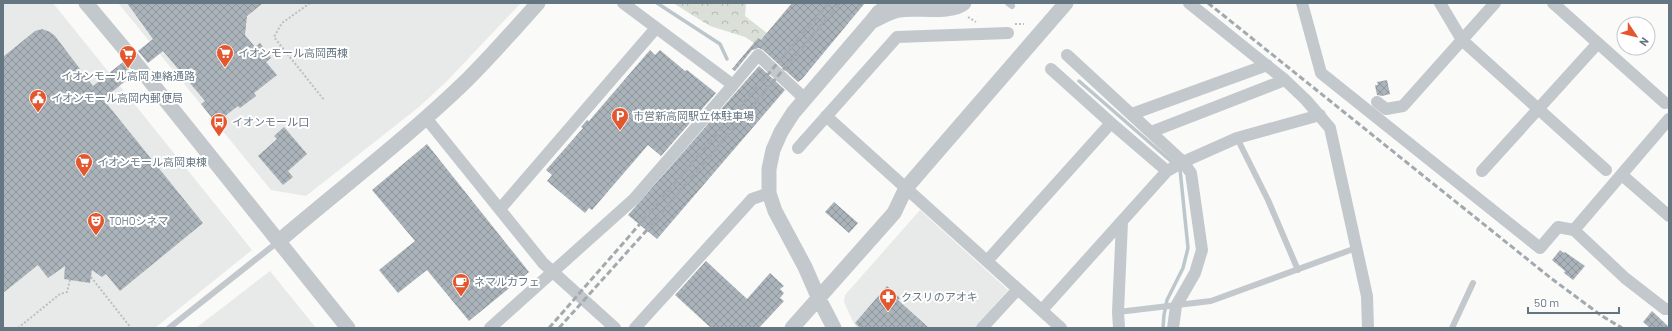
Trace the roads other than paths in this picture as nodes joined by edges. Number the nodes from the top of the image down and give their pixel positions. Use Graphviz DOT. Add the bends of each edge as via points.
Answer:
graph roads {
  1 [pos="86,3"];
  2 [pos="538,3"];
  3 [pos="623,3"];
  4 [pos="891,3"];
  5 [pos="964,3"];
  6 [pos="1066,3"];
  7 [pos="1189,3"];
  8 [pos="1302,3"];
  9 [pos="1440,3"];
  10 [pos="1495,3"];
  11 [pos="1553,3"];
  12 [pos="871,22"];
  13 [pos="656,28"];
  14 [pos="1008,33"];
  15 [pos="1462,40"];
  16 [pos="1598,43"];
  17 [pos="1067,55"];
  18 [pos="1267,65"];
  19 [pos="1051,69"];
  20 [pos="1285,80"];
  21 [pos="732,85"];
  22 [pos="805,99"];
  23 [pos="1377,102"];
  24 [pos="1665,103"];
  25 [pos="1538,109"];
  26 [pos="1132,114"];
  27 [pos="1320,115"];
  28 [pos="826,116"];
  29 [pos="426,118"];
  30 [pos="1669,118"];
  31 [pos="1111,123"];
  32 [pos="1151,132"];
  33 [pos="1237,138"];
  34 [pos="798,148"];
  35 [pos="1182,162"];
  36 [pos="1606,170"];
  37 [pos="1168,171"];
  38 [pos="1482,171"];
  39 [pos="1622,175"];
  40 [pos="906,188"];
  41 [pos="769,193"];
  42 [pos="500,209"];
  43 [pos="1669,216"];
  44 [pos="1122,222"];
  45 [pos="1574,230"];
  46 [pos="279,240"];
  47 [pos="1356,248"];
  48 [pos="987,261"];
  49 [pos="1298,270"];
  50 [pos="553,272"];
  51 [pos="1474,283"];
  52 [pos="1018,289"];
  53 [pos="819,299"];
  54 [pos="1176,306"];
  55 [pos="1669,309"];
  56 [pos="1042,310"];
  57 [pos="1118,312"];
  58 [pos="169,328"];
  59 [pos="348,328"];
  60 [pos="490,328"];
  61 [pos="614,328"];
  62 [pos="635,328"];
  63 [pos="792,328"];
  64 [pos="834,328"];
  65 [pos="982,328"];
  66 [pos="1061,328"];
  67 [pos="1119,328"];
  68 [pos="1173,328"];
  69 [pos="1368,328"];
  70 [pos="1452,328"];
  1 -- 46 [label="street"];
  2 -- 29 [label="street" via="466,80"];
  3 -- 13 [label="street"];
  4 -- 12 [label="street"];
  5 -- 12 [label="street" via="951,8 900,10"];
  6 -- 40 [label="street"];
  7 -- 18 [label="street"];
  8 -- 45 [label="street" via="1321,73 1540,248 1558,227"];
  9 -- 15 [label="street"];
  10 -- 15 [label="street"];
  11 -- 16 [label="street"];
  12 -- 22 [label="street"];
  13 -- 21 [label="street"];
  13 -- 42 [label="street"];
  14 -- 28 [label="street" via="897,37"];
  15 -- 23 [label="street" via="1402,106 1386,109"];
  15 -- 25 [label="street"];
  16 -- 24 [label="street"];
  16 -- 25 [label="street"];
  17 -- 26 [label="street"];
  18 -- 20 [label="street"];
  18 -- 26 [label="street"];
  19 -- 31 [label="street"];
  20 -- 27 [label="street"];
  20 -- 32 [label="street"];
  21 -- 22 [label="street" via="758,55"];
  21 -- 50 [label="street" via="634,199"];
  22 -- 41 [label="street" via="781,132 773,150 769,169"];
  25 -- 36 [label="street"];
  25 -- 38 [label="street"];
  26 -- 32 [label="street"];
  27 -- 33 [label="street"];
  27 -- 47 [label="street" via="1330,128"];
  28 -- 34 [label="street"];
  28 -- 40 [label="street"];
  29 -- 42 [label="street"];
  29 -- 46 [label="street"];
  30 -- 39 [label="street"];
  31 -- 37 [label="street"];
  31 -- 48 [label="street"];
  32 -- 35 [label="street"];
  33 -- 35 [label="street"];
  33 -- 49 [label="lane" via="1268,200"];
  35 -- 37 [label="street"];
  35 -- 54 [label="street" via="1191,173 1202,250 1195,272"];
  37 -- 44 [label="street"];
  39 -- 43 [label="street"];
  39 -- 45 [label="street"];
  40 -- 48 [label="street"];
  40 -- 53 [label="street" via="894,213"];
  41 -- 53 [label="street" via="775,211"];
  41 -- 62 [label="street" via="752,199"];
  42 -- 50 [label="street"];
  44 -- 56 [label="street"];
  44 -- 57 [label="street"];
  45 -- 55 [label="street" via="1625,278"];
  46 -- 58 [label="lane"];
  46 -- 59 [label="street"];
  47 -- 49 [label="lane"];
  47 -- 69 [label="street" via="1367,296"];
  48 -- 52 [label="street"];
  49 -- 54 [label="lane" via="1211,301"];
  50 -- 60 [label="street"];
  50 -- 61 [label="street"];
  51 -- 70 [label="lane"];
  52 -- 56 [label="street"];
  52 -- 65 [label="street"];
  53 -- 63 [label="street"];
  53 -- 64 [label="street"];
  54 -- 57 [label="lane"];
  54 -- 68 [label="street"];
  56 -- 66 [label="street"];
  57 -- 67 [label="street"];
}
